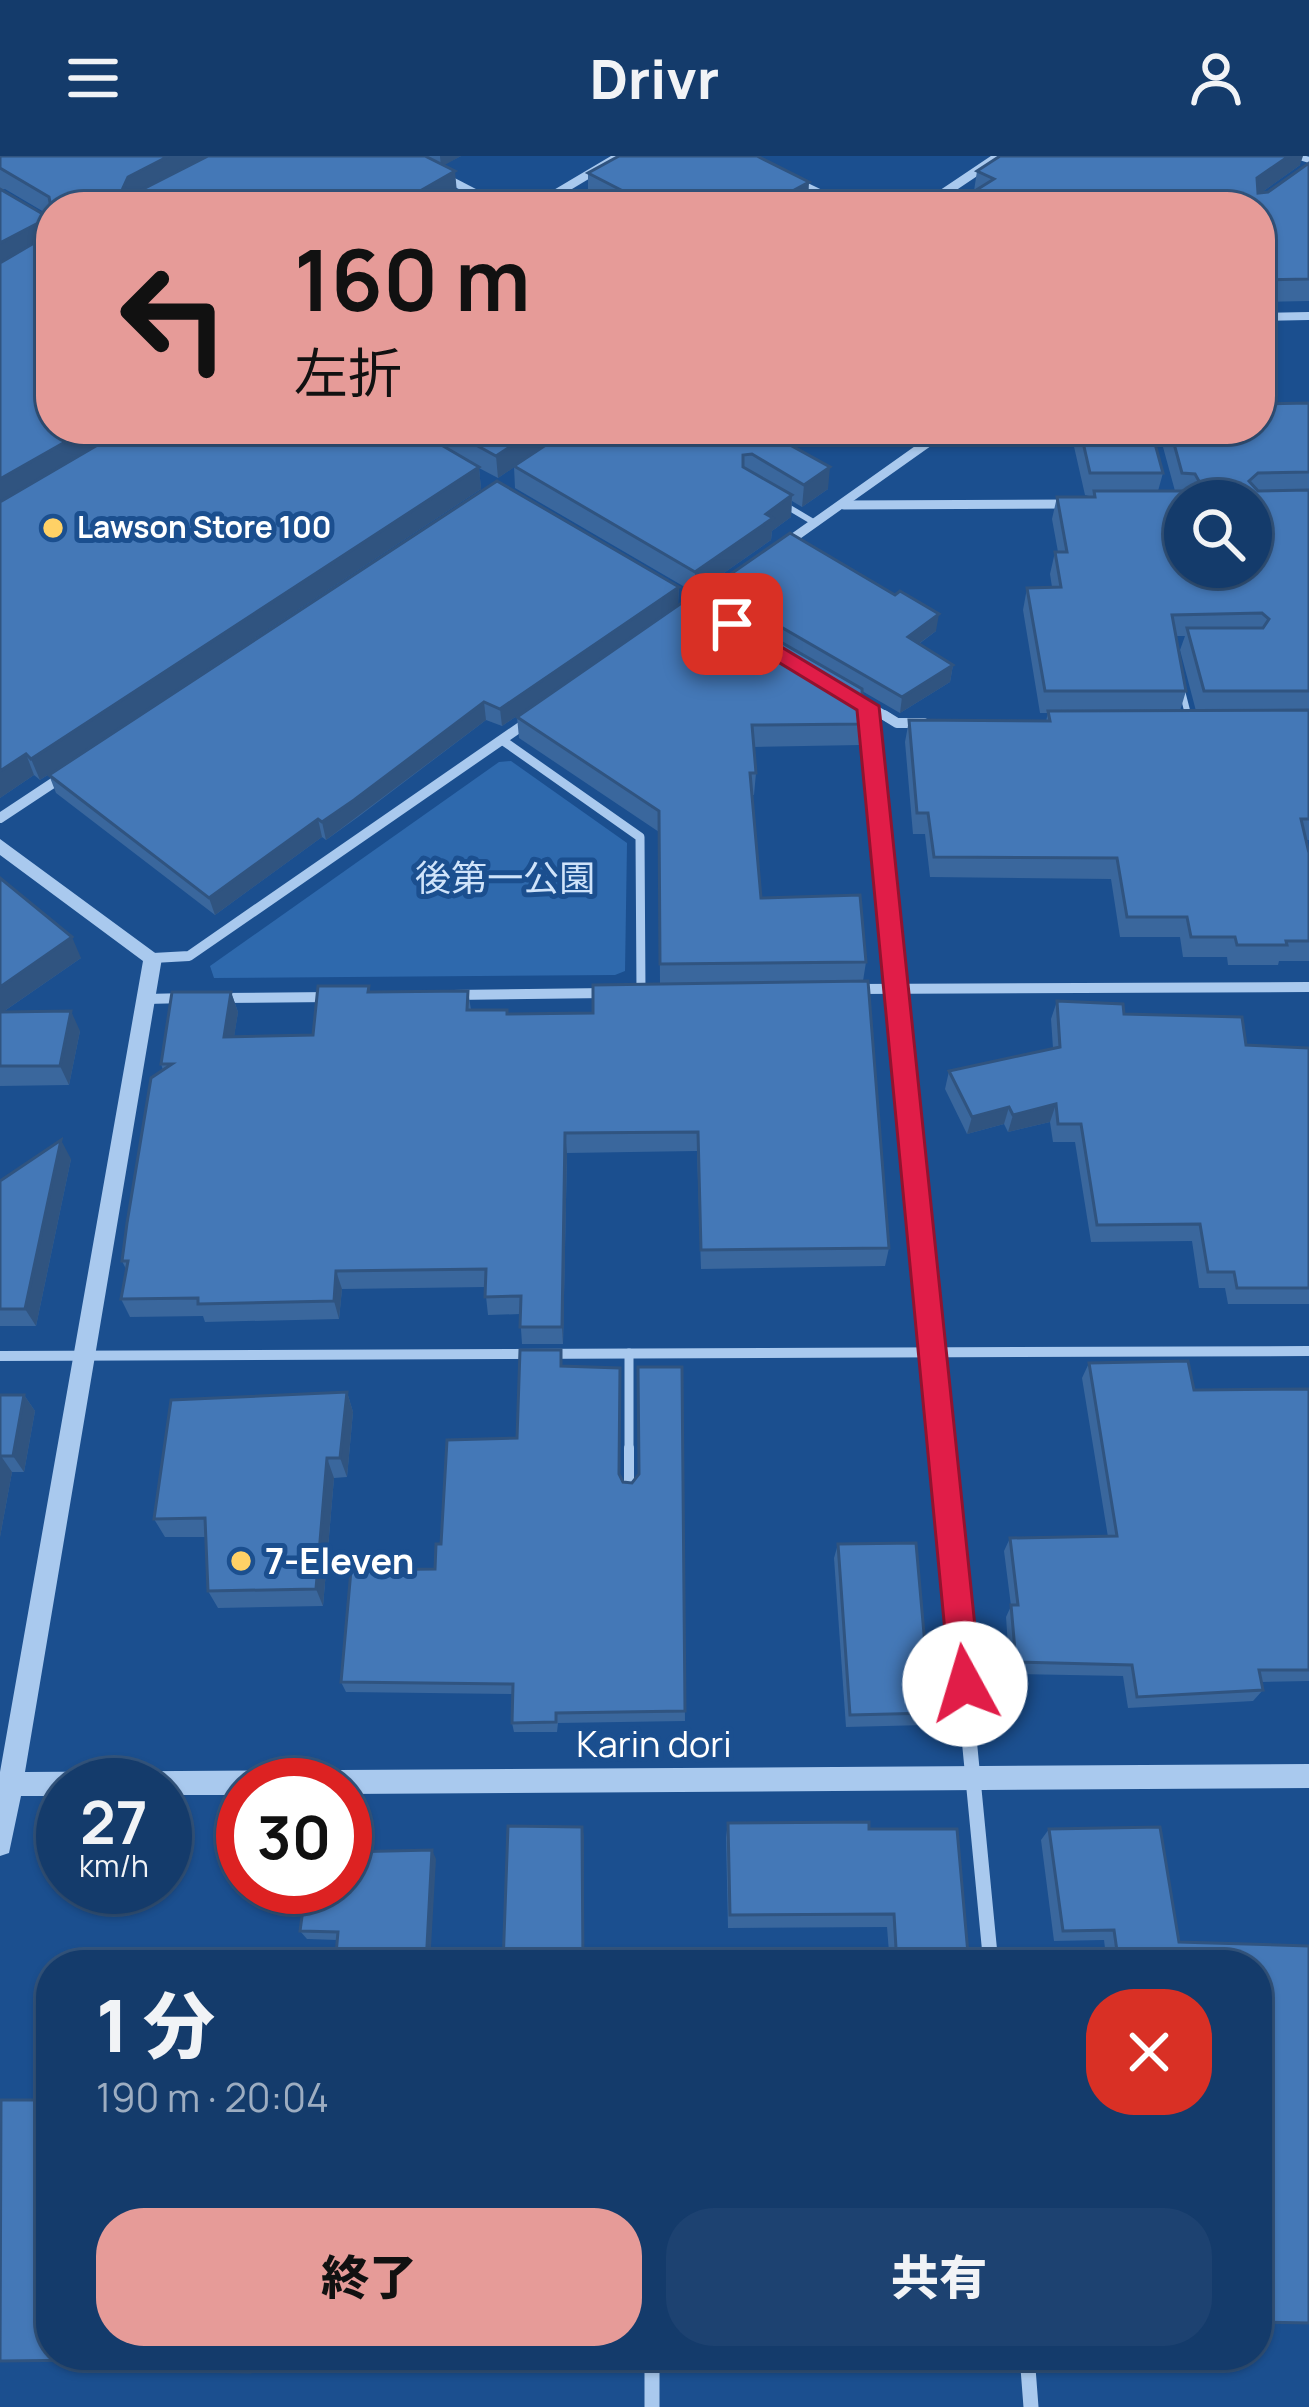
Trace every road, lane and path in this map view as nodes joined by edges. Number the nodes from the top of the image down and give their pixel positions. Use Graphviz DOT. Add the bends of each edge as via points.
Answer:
graph roads {
  1 [pos="620,156"];
  2 [pos="740,156"];
  3 [pos="999,156"];
  4 [pos="1296,156"];
  5 [pos="1309,160"];
  6 [pos="442,176"];
  7 [pos="473,192"];
  8 [pos="558,192"];
  9 [pos="818,192"];
  10 [pos="945,192"];
  11 [pos="1309,316"];
  12 [pos="1275,317"];
  13 [pos="925,444"];
  14 [pos="781,503"];
  15 [pos="1075,504"];
  16 [pos="842,505"];
  17 [pos="815,523"];
  18 [pos="776,550"];
  19 [pos="1180,682"];
  20 [pos="849,694"];
  21 [pos="868,706"];
  22 [pos="541,712"];
  23 [pos="1167,722"];
  24 [pos="1190,722"];
  25 [pos="1214,722"];
  26 [pos="942,723"];
  27 [pos="502,740"];
  28 [pos="80,765"];
  29 [pos="0,818"];
  30 [pos="0,846"];
  31 [pos="153,958"];
  32 [pos="1309,987"];
  33 [pos="892,988"];
  34 [pos="847,989"];
  35 [pos="641,992"];
  36 [pos="664,992"];
  37 [pos="429,995"];
  38 [pos="335,997"];
  39 [pos="146,999"];
  40 [pos="1309,1351"];
  41 [pos="629,1353"];
  42 [pos="933,1353"];
  43 [pos="87,1354"];
  44 [pos="0,1356"];
  45 [pos="629,1487"];
  46 [pos="1309,1776"];
  47 [pos="974,1778"];
  48 [pos="6,1784"];
  49 [pos="0,1844"];
  50 [pos="991,1950"];
  51 [pos="652,2370"];
  52 [pos="1028,2370"];
  53 [pos="652,2407"];
  54 [pos="1031,2407"];
  1 -- 8 [label="street"];
  2 -- 9 [label="street"];
  3 -- 10 [label="street"];
  4 -- 5 [label="lane"];
  6 -- 7 [label="street"];
  11 -- 12 [label="street"];
  13 -- 16 [label="street"];
  14 -- 17 [label="lane"];
  15 -- 16 [label="street"];
  16 -- 17 [label="street"];
  17 -- 18 [label="street"];
  19 -- 24 [label="lane"];
  20 -- 21 [label="street"];
  21 -- 26 [label="street" via="897,723"];
  21 -- 33 [label="street"];
  22 -- 27 [label="street"];
  23 -- 24 [label="street"];
  24 -- 25 [label="street"];
  27 -- 31 [label="street" via="189,956"];
  27 -- 35 [label="lane" via="640,836"];
  28 -- 29 [label="street"];
  30 -- 31 [label="street"];
  31 -- 39 [label="street"];
  32 -- 33 [label="street"];
  33 -- 34 [label="street"];
  33 -- 42 [label="street"];
  35 -- 36 [label="street"];
  35 -- 37 [label="street"];
  38 -- 39 [label="street"];
  39 -- 43 [label="street"];
  40 -- 42 [label="street"];
  41 -- 42 [label="street"];
  41 -- 43 [label="street"];
  41 -- 45 [label="lane"];
  42 -- 47 [label="street"];
  43 -- 44 [label="street"];
  43 -- 48 [label="street"];
  46 -- 47 [label="street, Karin dori"];
  47 -- 48 [label="street, Karin dori"];
  47 -- 50 [label="street"];
  48 -- 49 [label="street"];
  51 -- 53 [label="street"];
  52 -- 54 [label="street"];
}
